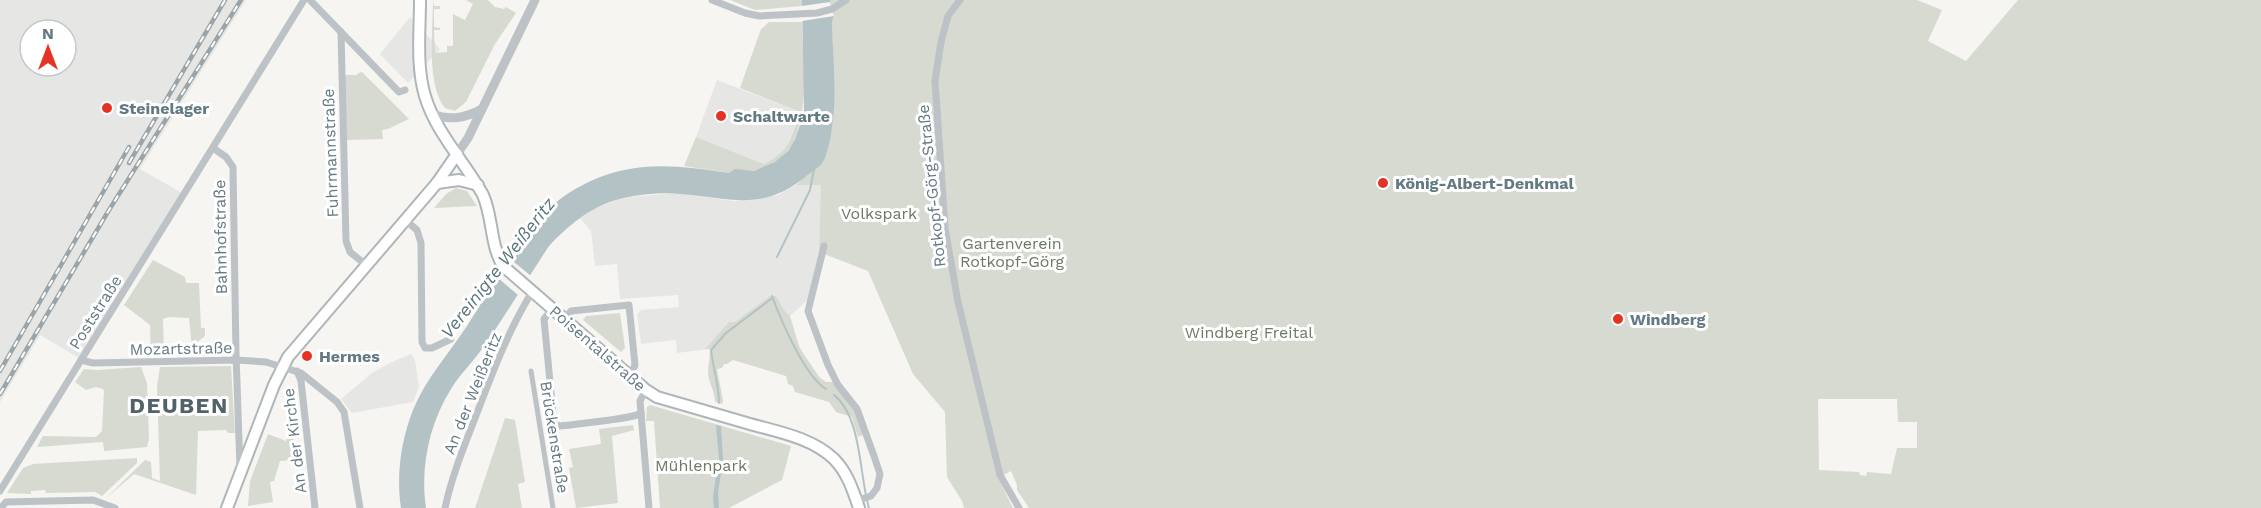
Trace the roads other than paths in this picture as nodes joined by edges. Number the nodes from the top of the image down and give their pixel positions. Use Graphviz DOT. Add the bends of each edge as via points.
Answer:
graph roads {
  1 [pos="304,0"];
  2 [pos="310,0"];
  3 [pos="420,0"];
  4 [pos="536,0"];
  5 [pos="712,0"];
  6 [pos="846,0"];
  7 [pos="960,0"];
  8 [pos="340,32"];
  9 [pos="405,90"];
  10 [pos="482,109"];
  11 [pos="432,114"];
  12 [pos="213,148"];
  13 [pos="457,154"];
  14 [pos="437,183"];
  15 [pos="478,185"];
  16 [pos="405,220"];
  17 [pos="824,246"];
  18 [pos="366,265"];
  19 [pos="529,288"];
  20 [pos="553,309"];
  21 [pos="565,318"];
  22 [pos="451,339"];
  23 [pos="81,360"];
  24 [pos="236,360"];
  25 [pos="283,365"];
  26 [pos="297,371"];
  27 [pos="531,371"];
  28 [pos="630,375"];
  29 [pos="646,390"];
  30 [pos="641,413"];
  31 [pos="240,472"];
  32 [pos="0,491"];
  33 [pos="860,503"];
  34 [pos="100,505"];
  35 [pos="2,507"];
  36 [pos="115,508"];
  37 [pos="227,508"];
  38 [pos="315,508"];
  39 [pos="360,508"];
  40 [pos="445,508"];
  41 [pos="553,508"];
  42 [pos="649,508"];
  43 [pos="1019,508"];
  1 -- 12 [label="street"];
  2 -- 8 [label="street"];
  3 -- 11 [label="main road, Poisentalstraße" via="422,80"];
  4 -- 10 [label="street"];
  5 -- 6 [label="street" via="752,15 802,14 832,9"];
  7 -- 43 [label="street, Rotkopf-Görg-Straße" via="948,16 935,81 945,228 958,302 1000,475"];
  8 -- 9 [label="street" via="399,92"];
  8 -- 18 [label="street, Fuhrmannstraße" via="346,241 350,252"];
  10 -- 11 [label="street" via="459,118"];
  10 -- 13 [label="street"];
  11 -- 13 [label="main road, Poisentalstraße"];
  12 -- 23 [label="street, Poststraße"];
  12 -- 24 [label="street, Bahnhofstraße" via="226,156 232,166"];
  13 -- 14 [label="main road"];
  13 -- 15 [label="main road, Poisentalstraße"];
  14 -- 15 [label="main road" via="459,180"];
  14 -- 16 [label="main road"];
  15 -- 19 [label="main road, Poisentalstraße" via="488,205 503,266"];
  16 -- 18 [label="main road"];
  16 -- 22 [label="street" via="417,230 421,243 422,342 425,348 432,348"];
  17 -- 33 [label="street" via="808,311 838,385 857,409 880,474 872,496"];
  18 -- 25 [label="main road"];
  19 -- 20 [label="main road, Poisentalstraße"];
  19 -- 40 [label="street, An der Weißeritz" via="456,467"];
  20 -- 21 [label="main road, Poisentalstraße"];
  20 -- 30 [label="street, Brückenstraße" via="544,319 555,424 636,417"];
  21 -- 28 [label="main road, Poisentalstraße"];
  21 -- 28 [label="street" via="571,311 629,305 635,365"];
  23 -- 24 [label="street, Mozartstraße"];
  23 -- 32 [label="street, Poststraße"];
  24 -- 25 [label="street, Mozartstraße"];
  24 -- 31 [label="street, Bahnhofstraße"];
  25 -- 26 [label="street, Mozartstraße"];
  25 -- 31 [label="main road"];
  26 -- 38 [label="street, An der Kirche"];
  26 -- 39 [label="street, Mozartstraße" via="345,412"];
  27 -- 41 [label="street, Brückenstraße"];
  28 -- 29 [label="main road, Poisentalstraße"];
  29 -- 30 [label="street" via="640,401"];
  29 -- 33 [label="main road, Poisentalstraße" via="657,397 814,445 841,468"];
  30 -- 42 [label="street"];
  31 -- 37 [label="main road"];
  34 -- 35 [label="street" via="93,500 25,501 6,502"];
  34 -- 36 [label="street"];
}
